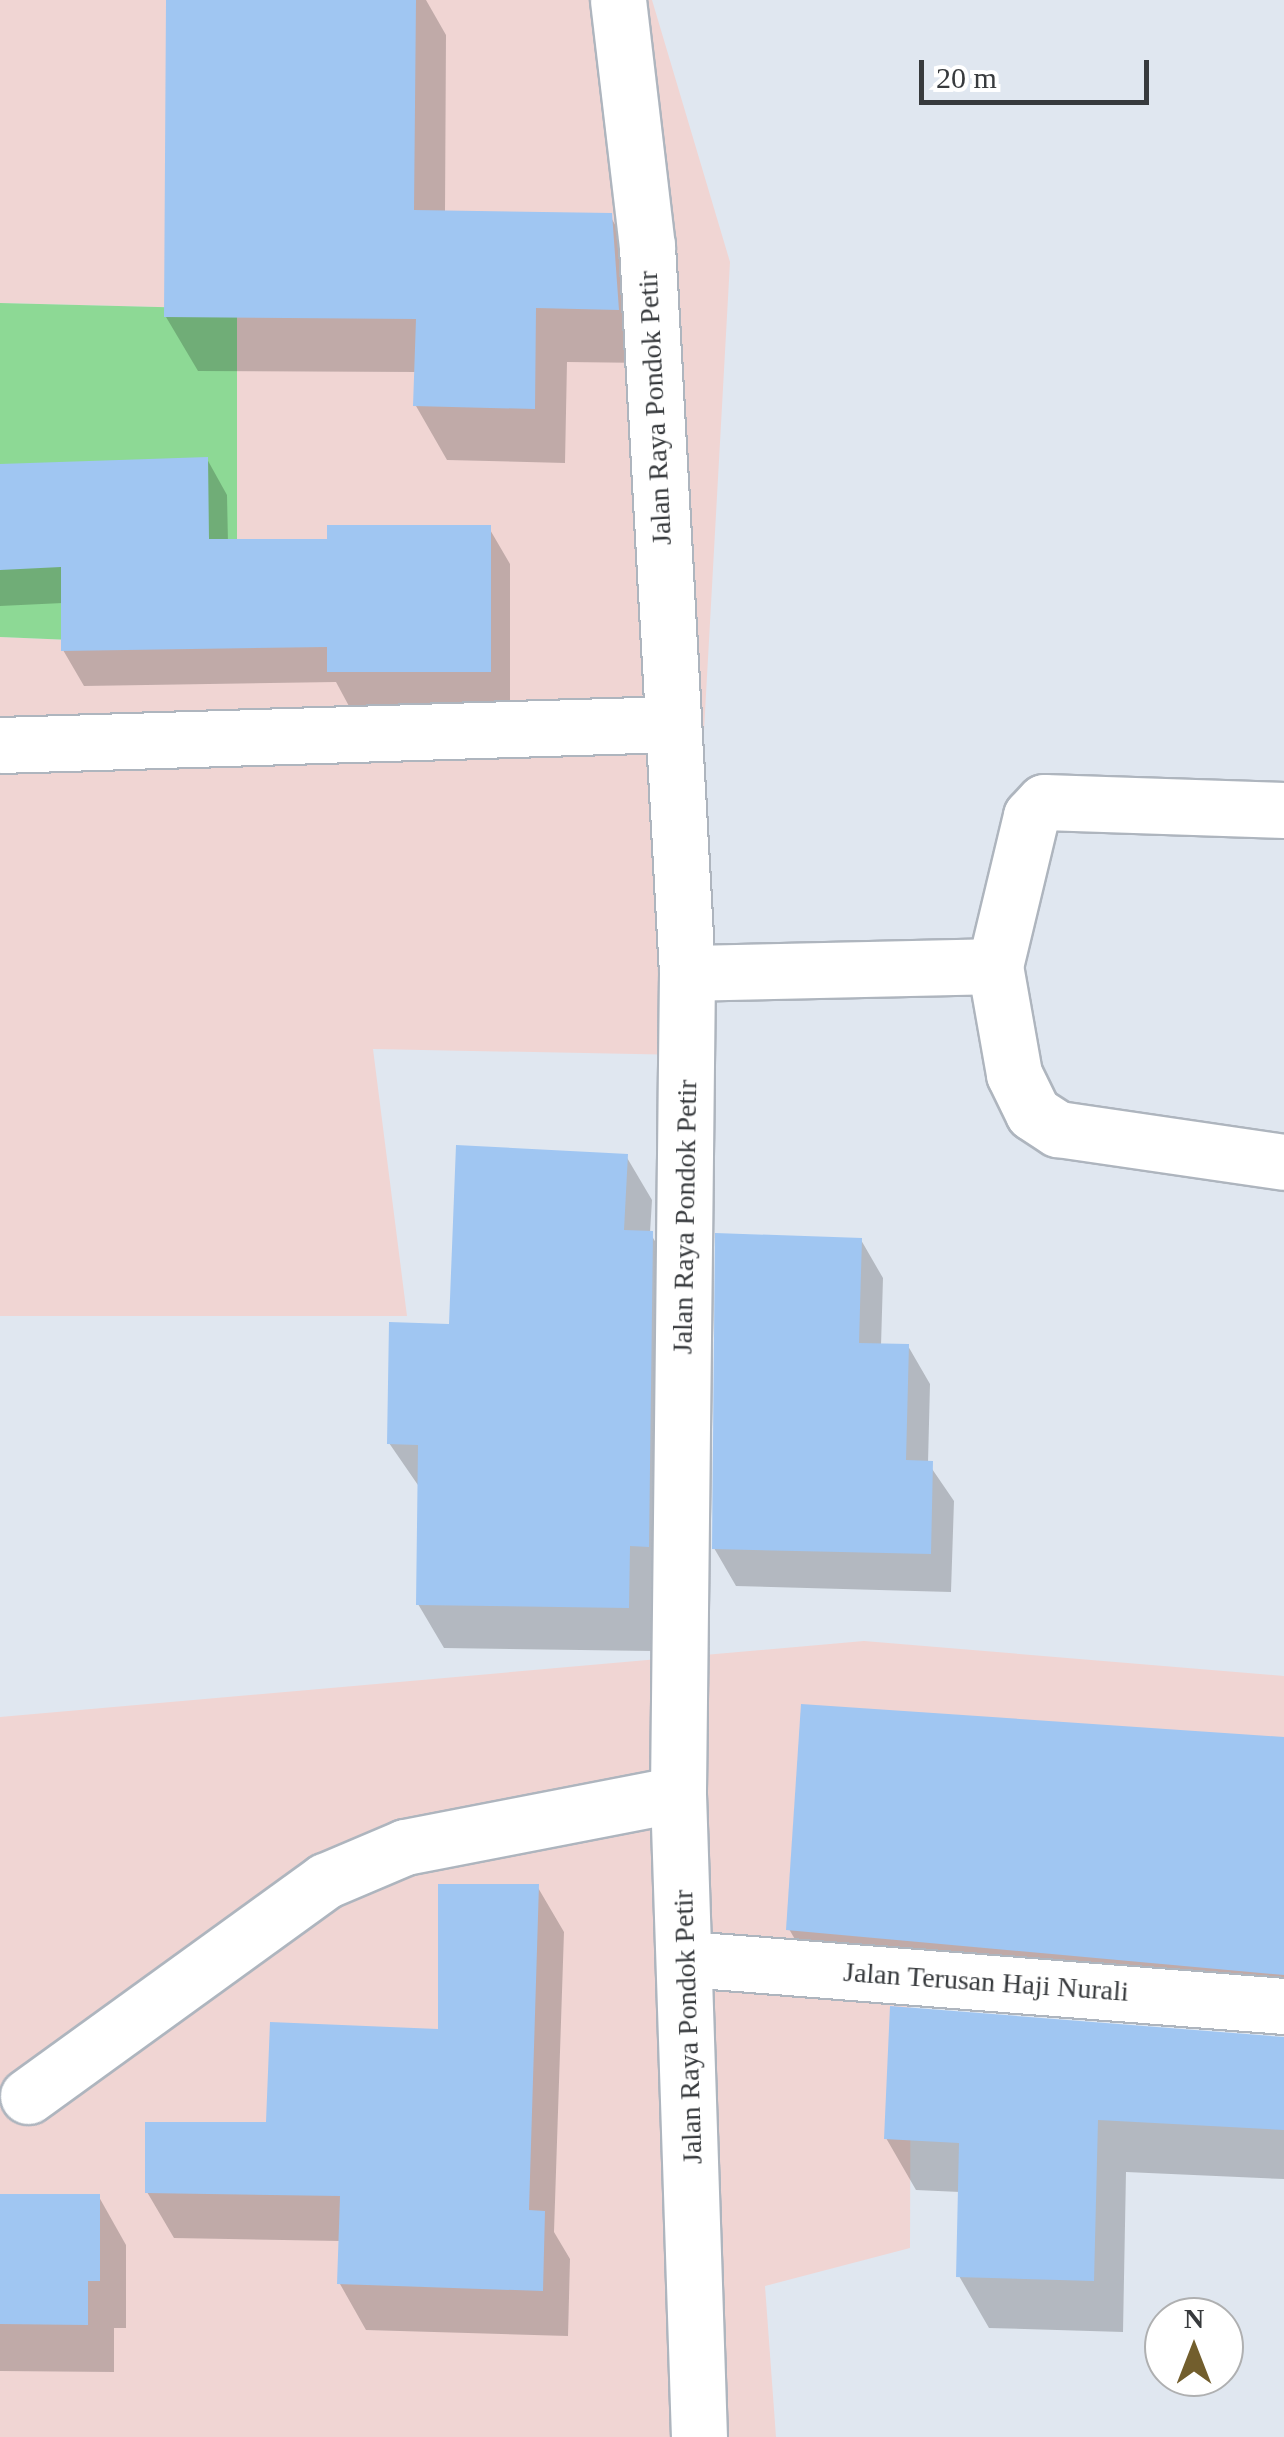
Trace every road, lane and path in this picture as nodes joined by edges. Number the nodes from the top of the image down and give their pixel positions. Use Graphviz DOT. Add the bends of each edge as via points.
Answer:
graph roads {
  1 [pos="618,0"];
  2 [pos="672,724"];
  3 [pos="0,745"];
  4 [pos="1284,810"];
  5 [pos="996,966"];
  6 [pos="687,973"];
  7 [pos="1284,1162"];
  8 [pos="678,1794"];
  9 [pos="687,1959"];
  10 [pos="1284,2006"];
  11 [pos="28,2096"];
  12 [pos="699,2437"];
  1 -- 2 [label="street, Jalan Raya Pondok Petir" via="647,246"];
  2 -- 3 [label="street"];
  2 -- 6 [label="street, Jalan Raya Pondok Petir"];
  4 -- 5 [label="street" via="1044,802 1031,816"];
  5 -- 6 [label="street"];
  5 -- 7 [label="street" via="1014,1074 1034,1113 1058,1128"];
  6 -- 8 [label="street, Jalan Raya Pondok Petir"];
  8 -- 9 [label="street, Jalan Raya Pondok Petir"];
  8 -- 11 [label="street" via="404,1847 325,1882"];
  9 -- 10 [label="street, Jalan Terusan Haji Nurali"];
  9 -- 12 [label="street, Jalan Raya Pondok Petir"];
}
